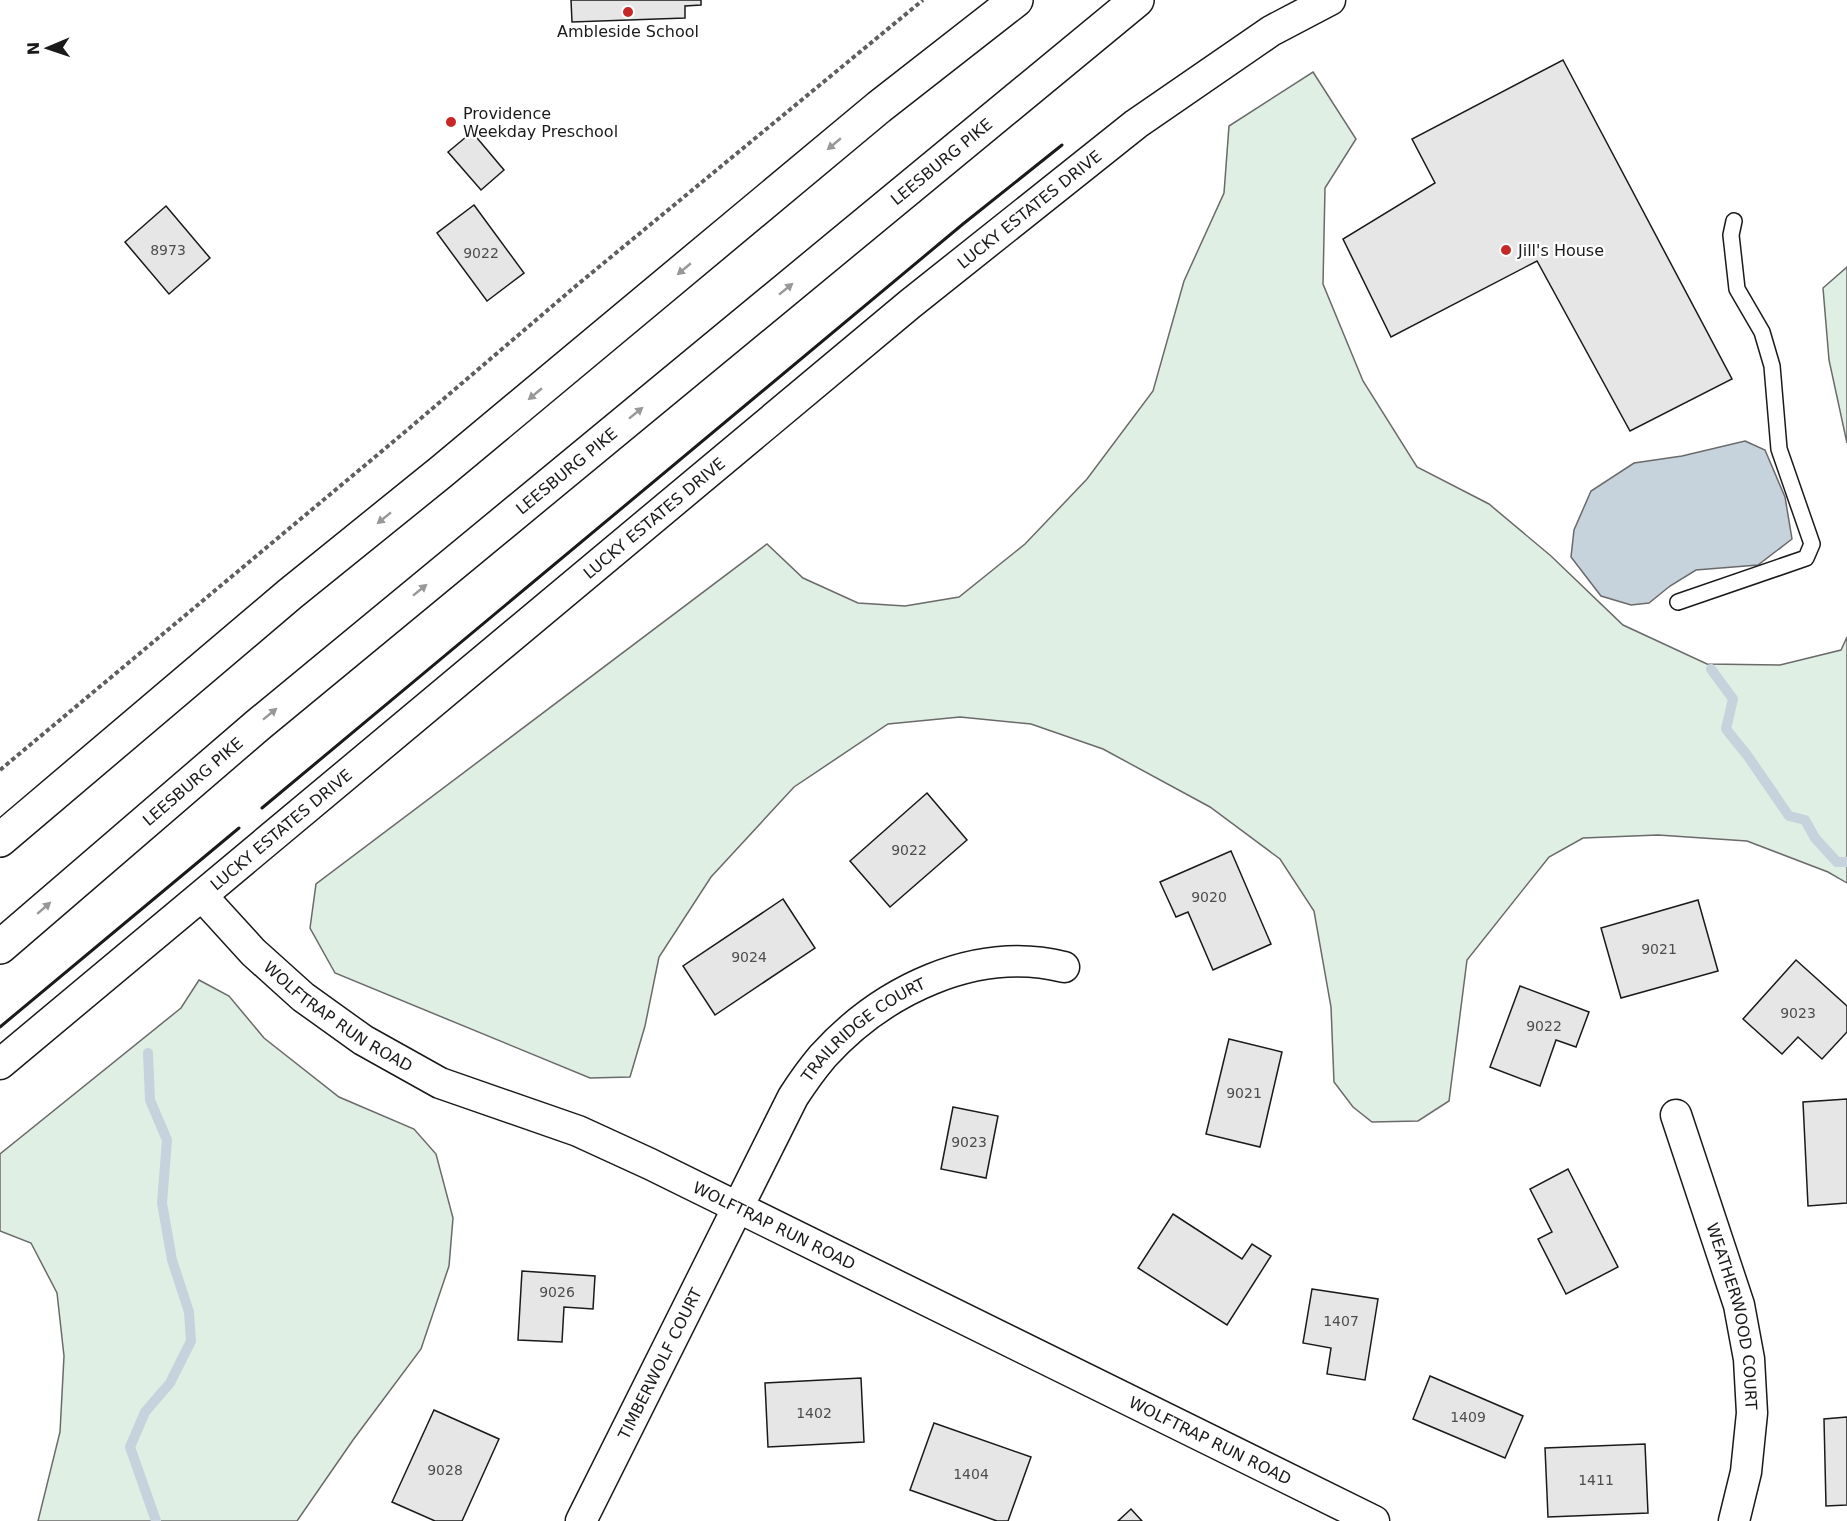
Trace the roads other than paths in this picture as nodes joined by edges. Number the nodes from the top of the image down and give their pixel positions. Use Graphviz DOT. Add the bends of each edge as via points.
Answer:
graph roads {
  1 [pos="980,0"];
  2 [pos="1016,0"];
  3 [pos="1137,0"];
  4 [pos="1330,0"];
  5 [pos="879,107"];
  6 [pos="1734,221"];
  7 [pos="1678,602"];
  8 [pos="0,840"];
  9 [pos="202,896"];
  10 [pos="0,947"];
  11 [pos="1064,967"];
  12 [pos="0,1064"];
  13 [pos="1676,1114"];
  14 [pos="737,1206"];
  15 [pos="581,1521"];
  16 [pos="1374,1521"];
  17 [pos="1734,1521"];
  1 -- 5 [label="highway"];
  2 -- 5 [label="highway"];
  10 -- 3 [label="highway, LEESBURG PIKE, one-way" via="258,724"];
  4 -- 9 [label="street, LUCKY ESTATES DRIVE" via="1271,31 1127,132 910,304"];
  5 -- 8 [label="highway, one-way"];
  6 -- 7 [label="lane" via="1731,235 1737,289 1762,332 1772,366 1779,449 1812,544 1806,558"];
  9 -- 12 [label="street, LUCKY ESTATES DRIVE"];
  9 -- 14 [label="street, WOLFTRAP RUN ROAD" via="261,960 303,997 363,1040 440,1083 578,1131"];
  11 -- 14 [label="street, TRAILRIDGE COURT" via="1013,961 968,966 901,993 860,1021 822,1057 793,1097"];
  13 -- 17 [label="street, WEATHERWOOD COURT" via="1738,1305 1749,1359 1746,1472"];
  14 -- 15 [label="street, TIMBERWOLF COURT"];
  14 -- 16 [label="street, WOLFTRAP RUN ROAD"];
}
